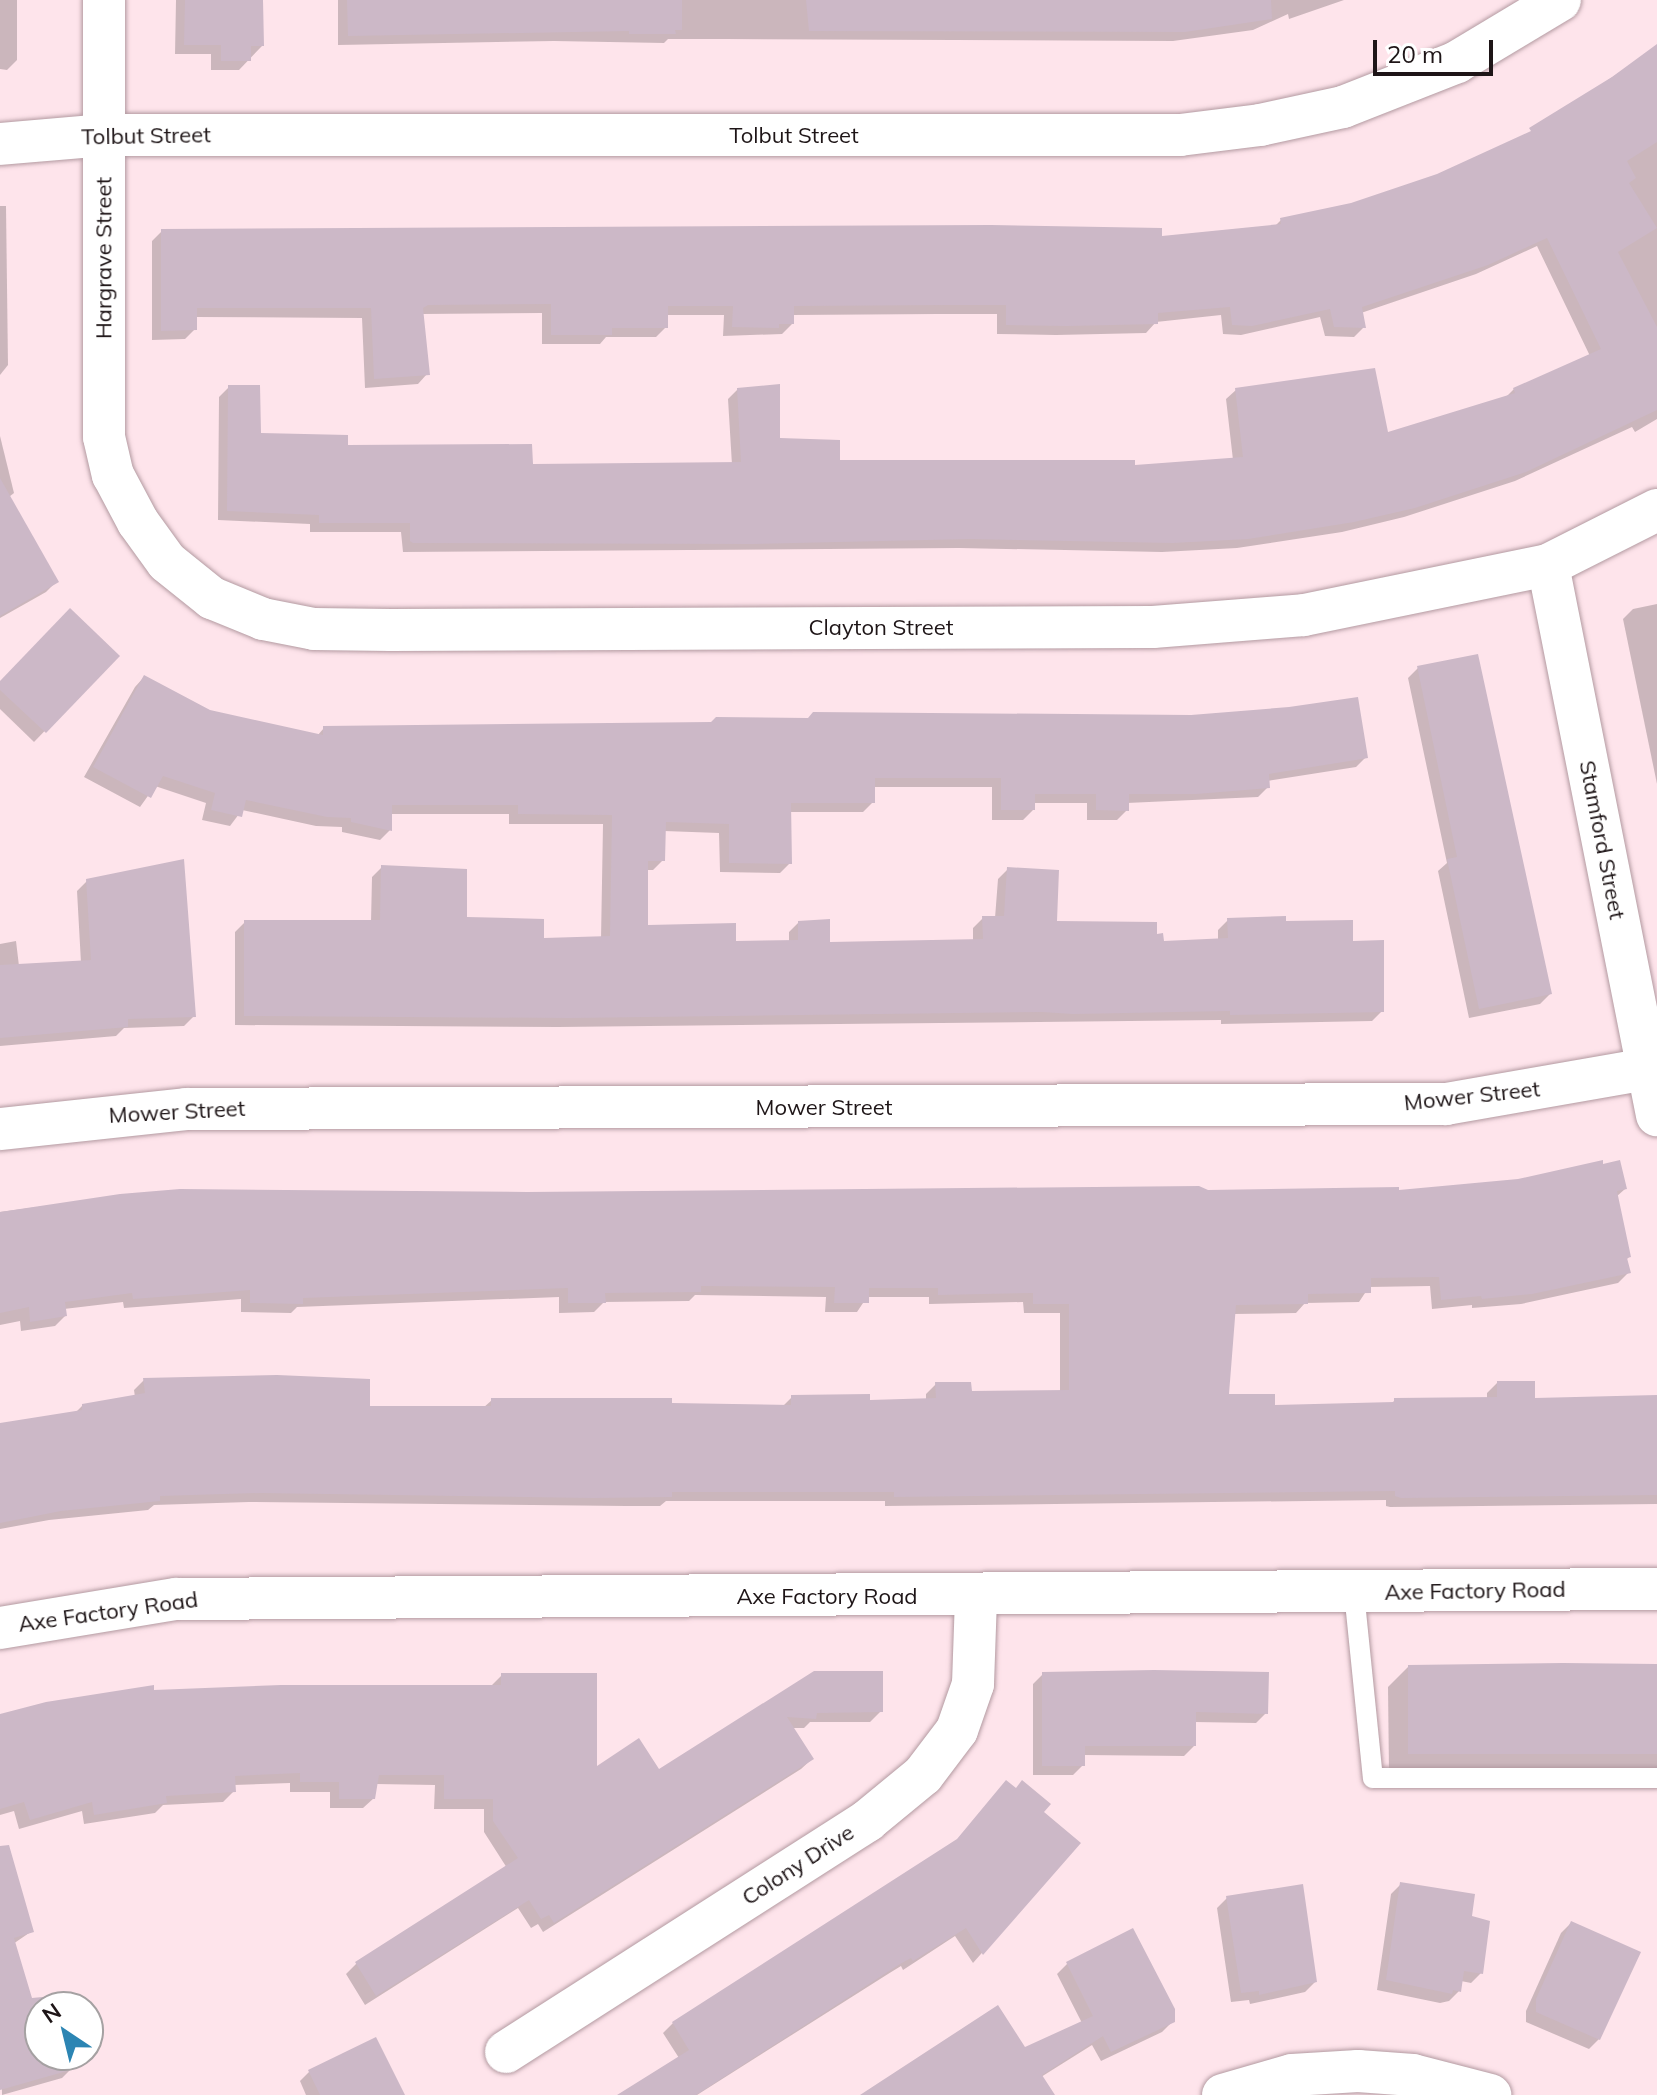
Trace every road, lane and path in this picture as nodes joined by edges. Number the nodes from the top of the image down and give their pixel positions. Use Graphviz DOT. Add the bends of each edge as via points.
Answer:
graph roads {
  1 [pos="104,0"];
  2 [pos="1560,0"];
  3 [pos="105,135"];
  4 [pos="0,144"];
  5 [pos="1657,510"];
  6 [pos="131,511"];
  7 [pos="1548,565"];
  8 [pos="1647,1069"];
  9 [pos="1657,1115"];
  10 [pos="0,1129"];
  11 [pos="1657,1589"];
  12 [pos="1354,1592"];
  13 [pos="976,1596"];
  14 [pos="0,1628"];
  15 [pos="1657,1778"];
  16 [pos="506,2052"];
  17 [pos="1223,2095"];
  18 [pos="1490,2095"];
  1 -- 3 [label="street, Hargrave Street"];
  2 -- 3 [label="street, Tolbut Street" via="1457,62 1343,107 1180,135"];
  3 -- 4 [label="street, Tolbut Street"];
  3 -- 6 [label="street, Hargrave Street" via="104,437 113,475"];
  5 -- 7 [label="street, Clayton Street"];
  6 -- 7 [label="street, Clayton Street" via="167,562 212,598 263,619 314,629 1153,627 1304,615"];
  7 -- 8 [label="street, Stamford Street"];
  8 -- 9 [label="street, Stamford Street"];
  8 -- 10 [label="street, Mower Street" via="1446,1104 202,1108"];
  11 -- 12 [label="street, Axe Factory Road"];
  12 -- 13 [label="street, Axe Factory Road"];
  12 -- 15 [label="lane" via="1373,1778"];
  13 -- 14 [label="street, Axe Factory Road" via="176,1599"];
  13 -- 16 [label="street, Colony Drive" via="973,1684 957,1730 923,1775 867,1821"];
  17 -- 18 [label="street" via="1292,2075 1358,2071 1413,2075"];
}
